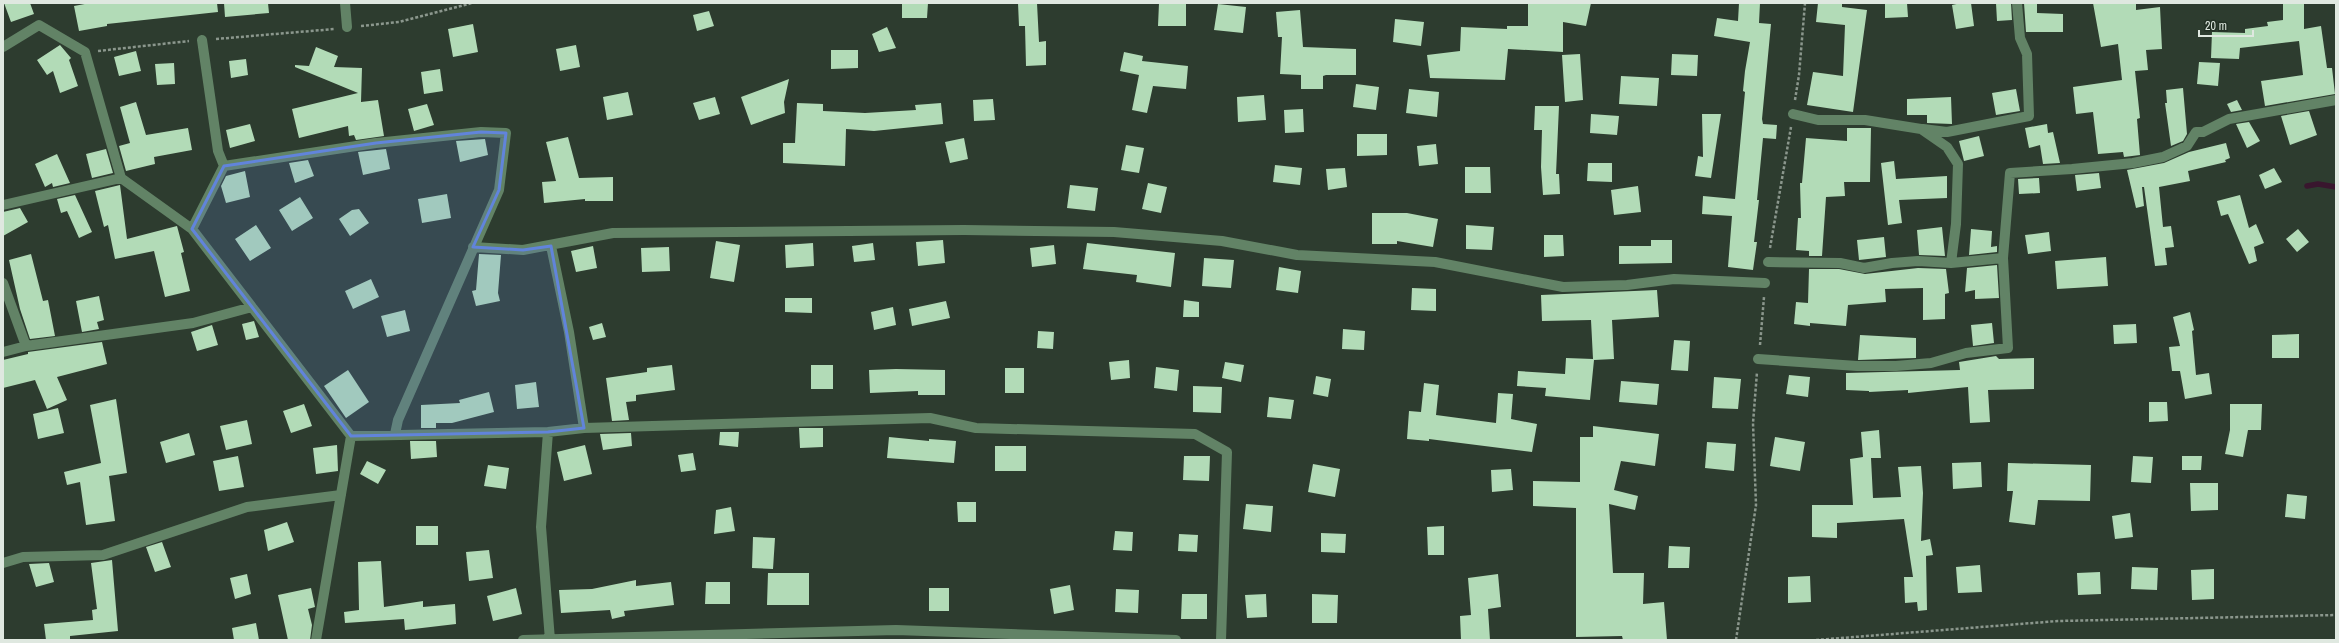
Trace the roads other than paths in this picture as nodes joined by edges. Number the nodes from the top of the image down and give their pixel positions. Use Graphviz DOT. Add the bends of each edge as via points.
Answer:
graph roads {
  1 [pos="345,3"];
  2 [pos="2017,3"];
  3 [pos="347,27"];
  4 [pos="202,40"];
  5 [pos="3,47"];
  6 [pos="2336,100"];
  7 [pos="1793,114"];
  8 [pos="1921,129"];
  9 [pos="224,166"];
  10 [pos="121,178"];
  11 [pos="3,205"];
  12 [pos="192,229"];
  13 [pos="551,246"];
  14 [pos="473,247"];
  15 [pos="2003,258"];
  16 [pos="1768,262"];
  17 [pos="1951,263"];
  18 [pos="3,283"];
  19 [pos="1765,283"];
  20 [pos="252,307"];
  21 [pos="26,346"];
  22 [pos="3,352"];
  23 [pos="1758,359"];
  24 [pos="584,428"];
  25 [pos="548,432"];
  26 [pos="396,434"];
  27 [pos="351,436"];
  28 [pos="341,495"];
  29 [pos="3,563"];
  30 [pos="1108,638"];
  31 [pos="316,640"];
  32 [pos="523,640"];
  33 [pos="550,640"];
  34 [pos="1176,640"];
  35 [pos="1221,640"];
  1 -- 3 [label="street"];
  2 -- 8 [label="street" via="2020,38 2027,54 2029,116 1947,132"];
  4 -- 9 [label="street" via="218,151"];
  5 -- 10 [label="street" via="39,25 85,52"];
  6 -- 15 [label="street" via="2229,119 2204,132 2196,132 2187,146 2164,157 2072,170 2010,173"];
  7 -- 8 [label="street" via="1818,120 1865,120"];
  8 -- 17 [label="street" via="1947,147 1958,164 1956,224"];
  9 -- 12 [label="street"];
  9 -- 14 [label="street" via="376,143 481,132 506,133 499,190"];
  10 -- 11 [label="street"];
  10 -- 12 [label="street"];
  12 -- 20 [label="street"];
  13 -- 14 [label="street" via="523,250"];
  13 -- 19 [label="street" via="613,233 956,230 1114,232 1222,241 1297,255 1436,262 1562,287 1627,285 1674,279"];
  13 -- 24 [label="street" via="569,332"];
  14 -- 26 [label="street" via="398,420"];
  15 -- 17 [label="street"];
  15 -- 23 [label="street" via="2008,348 1966,353 1931,363 1896,366"];
  16 -- 17 [label="street" via="1840,263 1864,268 1918,261"];
  18 -- 21 [label="street"];
  20 -- 21 [label="street" via="193,323"];
  20 -- 27 [label="street"];
  21 -- 22 [label="street"];
  24 -- 25 [label="street"];
  24 -- 35 [label="street" via="930,418 976,428 1195,434 1228,452"];
  25 -- 26 [label="street"];
  25 -- 33 [label="street" via="541,527"];
  26 -- 27 [label="street"];
  27 -- 28 [label="street"];
  28 -- 29 [label="street" via="247,507 103,555 23,557"];
  28 -- 31 [label="street"];
  30 -- 33 [label="street" via="896,630"];
  30 -- 34 [label="street"];
  32 -- 33 [label="street"];
}
